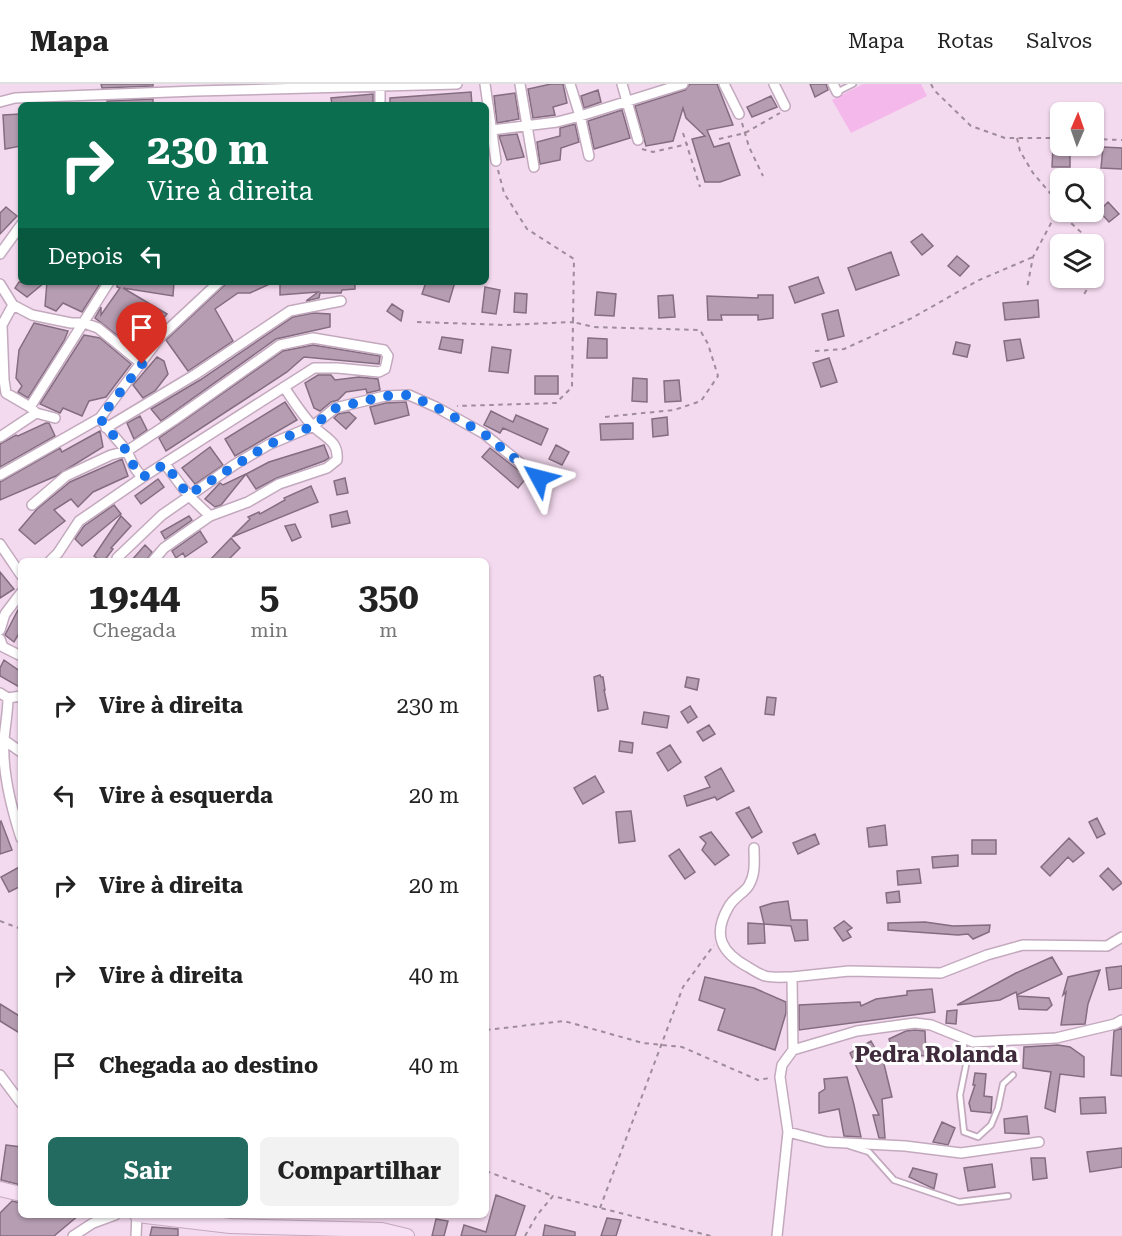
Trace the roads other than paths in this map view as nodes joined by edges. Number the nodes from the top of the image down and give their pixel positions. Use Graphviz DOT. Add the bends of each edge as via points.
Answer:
graph roads {
  1 [pos="457,84"];
  2 [pos="485,84"];
  3 [pos="520,84"];
  4 [pos="570,84"];
  5 [pos="622,84"];
  6 [pos="683,84"];
  7 [pos="774,84"];
  8 [pos="853,84"];
  9 [pos="356,85"];
  10 [pos="726,85"];
  11 [pos="380,86"];
  12 [pos="835,88"];
  13 [pos="626,100"];
  14 [pos="40,101"];
  15 [pos="0,102"];
  16 [pos="380,102"];
  17 [pos="488,102"];
  18 [pos="785,106"];
  19 [pos="489,110"];
  20 [pos="739,114"];
  21 [pos="580,116"];
  22 [pos="527,126"];
  23 [pos="492,130"];
  24 [pos="638,140"];
  25 [pos="589,156"];
  26 [pos="496,161"];
  27 [pos="534,167"];
  28 [pos="18,229"];
  29 [pos="0,254"];
  30 [pos="0,284"];
  31 [pos="107,285"];
  32 [pos="216,285"];
  33 [pos="341,301"];
  34 [pos="13,305"];
  35 [pos="84,323"];
  36 [pos="1,326"];
  37 [pos="142,364"];
  38 [pos="284,387"];
  39 [pos="3,396"];
  40 [pos="33,410"];
  41 [pos="55,418"];
  42 [pos="100,418"];
  43 [pos="313,426"];
  44 [pos="106,428"];
  45 [pos="0,436"];
  46 [pos="127,451"];
  47 [pos="165,464"];
  48 [pos="0,475"];
  49 [pos="143,477"];
  50 [pos="539,478"];
  51 [pos="188,495"];
  52 [pos="32,505"];
  53 [pos="210,516"];
  54 [pos="0,544"];
  55 [pos="53,558"];
  56 [pos="117,558"];
  57 [pos="156,558"];
  58 [pos="18,571"];
  59 [pos="18,597"];
  60 [pos="0,630"];
  61 [pos="0,639"];
  62 [pos="18,654"];
  63 [pos="4,695"];
  64 [pos="4,740"];
  65 [pos="18,750"];
  66 [pos="18,828"];
  67 [pos="754,848"];
  68 [pos="1122,937"];
  69 [pos="792,977"];
  70 [pos="1122,1020"];
  71 [pos="963,1038"];
  72 [pos="793,1050"];
  73 [pos="0,1075"];
  74 [pos="1013,1075"];
  75 [pos="18,1099"];
  76 [pos="788,1132"];
  77 [pos="839,1142"];
  78 [pos="1039,1142"];
  79 [pos="0,1189"];
  80 [pos="18,1193"];
  81 [pos="1008,1196"];
  82 [pos="107,1218"];
  83 [pos="137,1218"];
  84 [pos="155,1218"];
  85 [pos="233,1231"];
  86 [pos="303,1232"];
  87 [pos="73,1236"];
  88 [pos="136,1236"];
  89 [pos="407,1236"];
  90 [pos="777,1236"];
  1 -- 11 [label="street"];
  2 -- 17 [label="street"];
  3 -- 22 [label="street"];
  4 -- 21 [label="street"];
  5 -- 13 [label="street"];
  6 -- 13 [label="street"];
  7 -- 18 [label="street"];
  8 -- 12 [label="lane"];
  9 -- 11 [label="street"];
  9 -- 14 [label="street"];
  10 -- 20 [label="street"];
  11 -- 16 [label="street"];
  13 -- 21 [label="street"];
  13 -- 24 [label="street"];
  14 -- 15 [label="street" via="15,98"];
  19 -- 23 [label="street"];
  21 -- 22 [label="street"];
  21 -- 25 [label="street"];
  22 -- 23 [label="street"];
  22 -- 27 [label="street"];
  23 -- 26 [label="street"];
  28 -- 29 [label="street"];
  30 -- 34 [label="street"];
  31 -- 35 [label="street"];
  32 -- 37 [label="street" via="161,336"];
  33 -- 44 [label="street" via="290,311"];
  34 -- 35 [label="street" via="41,318"];
  34 -- 36 [label="street"];
  35 -- 37 [label="street" via="98,328"];
  35 -- 40 [label="street"];
  36 -- 39 [label="street"];
  37 -- 42 [label="street"];
  38 -- 43 [label="street"];
  38 -- 46 [label="street" via="314,368 379,372 385,369 388,356 384,350 314,338 280,345"];
  38 -- 47 [label="street"];
  39 -- 40 [label="street"];
  40 -- 41 [label="street"];
  40 -- 45 [label="street"];
  42 -- 44 [label="street"];
  42 -- 48 [label="street"];
  43 -- 50 [label="street" via="336,408 385,396 409,395 483,433"];
  43 -- 51 [label="street" via="268,445"];
  43 -- 53 [label="street" via="331,438 338,451 337,460 327,468 279,484 248,502"];
  44 -- 46 [label="street"];
  46 -- 49 [label="street" via="135,472"];
  46 -- 52 [label="street" via="66,476"];
  47 -- 49 [label="street"];
  47 -- 51 [label="street"];
  49 -- 55 [label="street" via="79,521"];
  51 -- 53 [label="street"];
  51 -- 56 [label="street"];
  53 -- 57 [label="street"];
  54 -- 58 [label="street"];
  59 -- 60 [label="street" via="5,614"];
  61 -- 62 [label="street" via="3,647"];
  63 -- 64 [label="street"];
  64 -- 65 [label="street"];
  64 -- 66 [label="street" via="5,771"];
  67 -- 69 [label="street" via="754,871 749,886 726,909 720,937 724,948 741,963 765,976"];
  68 -- 69 [label="street" via="1107,946 1023,945 940,973 849,971"];
  69 -- 72 [label="street"];
  70 -- 71 [label="street" via="1056,1038 973,1042"];
  71 -- 72 [label="street" via="915,1023 858,1031"];
  71 -- 74 [label="lane" via="966,1065 960,1095 964,1132 978,1137 991,1125 1003,1084"];
  72 -- 76 [label="street" via="782,1065 780,1077"];
  73 -- 75 [label="street"];
  76 -- 77 [label="street"];
  76 -- 90 [label="street"];
  77 -- 78 [label="street" via="961,1153"];
  77 -- 81 [label="lane" via="869,1152 894,1179 959,1202"];
  79 -- 80 [label="main road"];
  82 -- 87 [label="street"];
  83 -- 88 [label="street"];
  84 -- 85 [label="main road"];
  85 -- 86 [label="main road"];
  86 -- 89 [label="main road" via="382,1230"];
}
